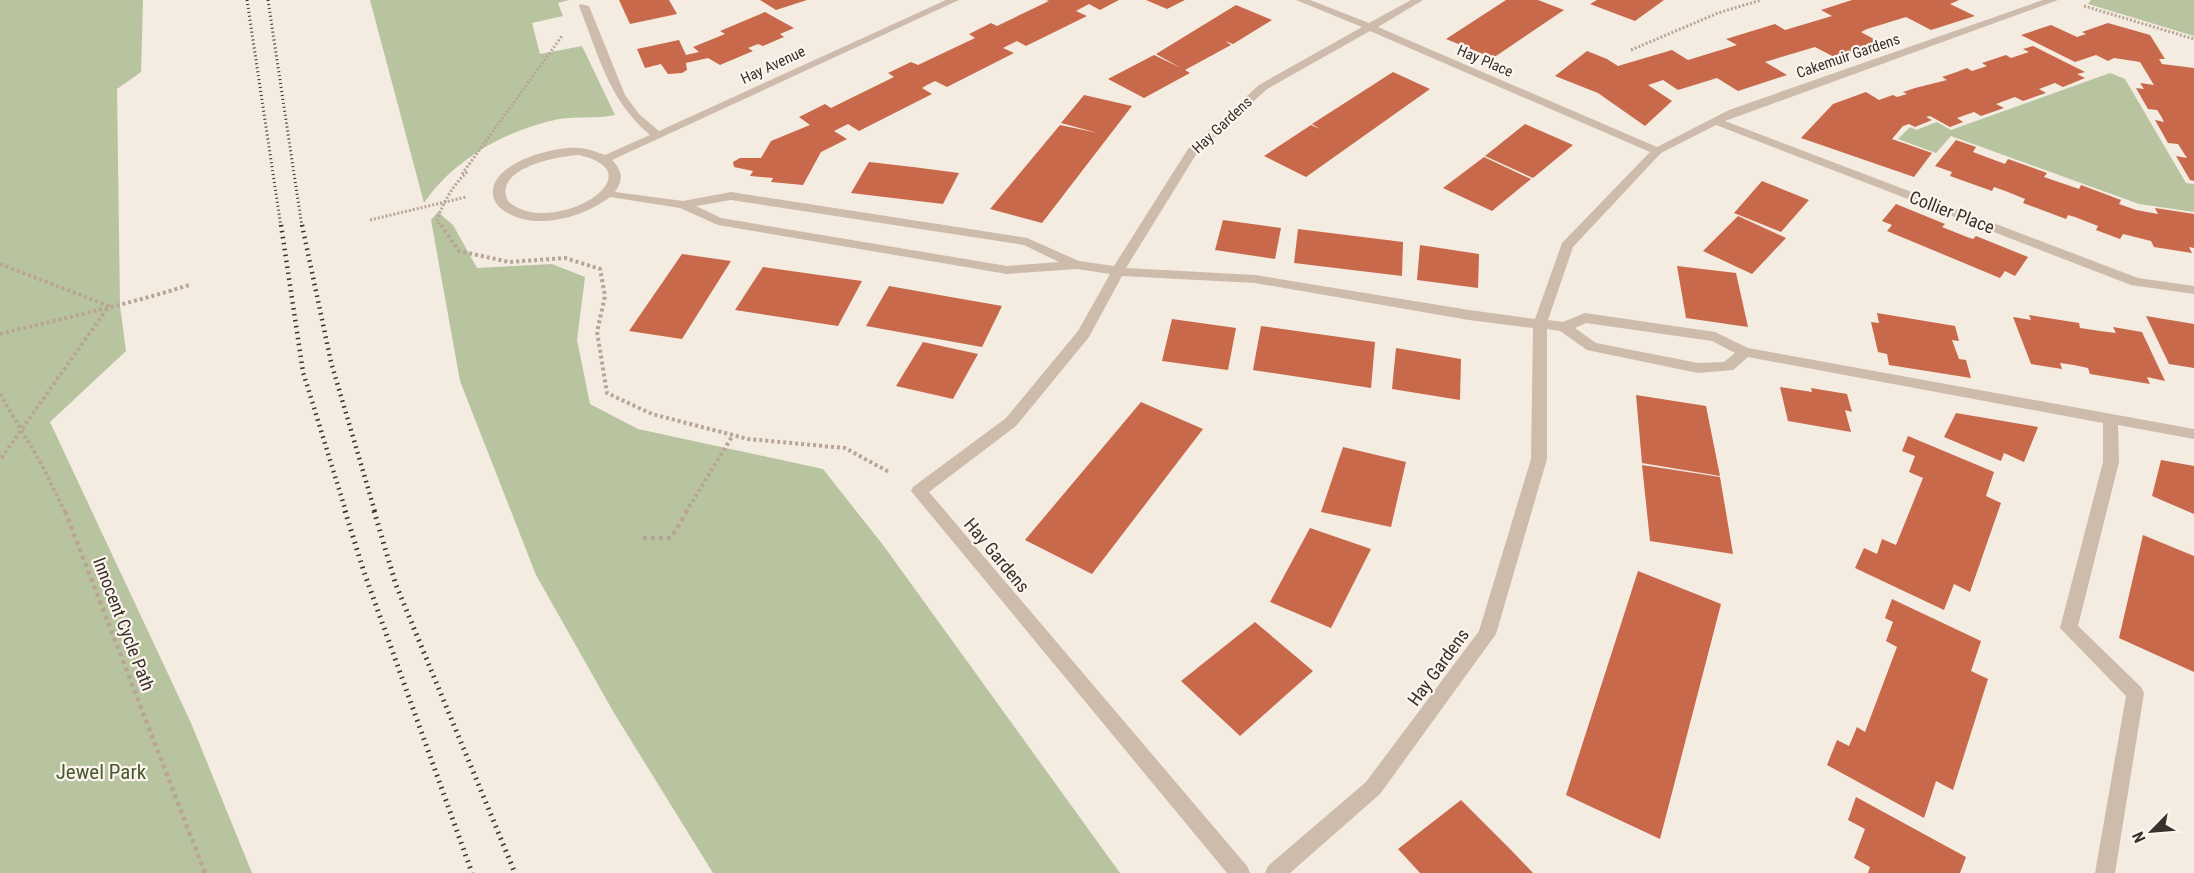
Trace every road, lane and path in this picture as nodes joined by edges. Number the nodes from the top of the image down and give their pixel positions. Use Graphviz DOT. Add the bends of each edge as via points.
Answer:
graph roads {
  1 [pos="954,0"];
  2 [pos="1301,0"];
  3 [pos="1418,0"];
  4 [pos="1761,0"];
  5 [pos="2053,0"];
  6 [pos="2074,3"];
  7 [pos="584,6"];
  8 [pos="1372,28"];
  9 [pos="2194,39"];
  10 [pos="1631,50"];
  11 [pos="1715,121"];
  12 [pos="658,136"];
  13 [pos="1657,151"];
  14 [pos="606,159"];
  15 [pos="459,178"];
  16 [pos="607,193"];
  17 [pos="683,205"];
  18 [pos="370,220"];
  19 [pos="0,264"];
  20 [pos="1077,266"];
  21 [pos="1118,271"];
  22 [pos="189,285"];
  23 [pos="2194,290"];
  24 [pos="109,306"];
  25 [pos="1540,324"];
  26 [pos="1564,327"];
  27 [pos="0,334"];
  28 [pos="1745,352"];
  29 [pos="0,394"];
  30 [pos="2110,420"];
  31 [pos="21,429"];
  32 [pos="2194,434"];
  33 [pos="733,435"];
  34 [pos="0,460"];
  35 [pos="919,491"];
  36 [pos="643,538"];
  37 [pos="205,873"];
  38 [pos="1240,873"];
  39 [pos="1275,873"];
  40 [pos="2105,873"];
  1 -- 12 [label="street, Hay Avenue"];
  2 -- 8 [label="street, Hay Place"];
  3 -- 8 [label="street, Hay Gardens"];
  4 -- 10 [label="path" via="1718,13"];
  5 -- 11 [label="street, Cakemuir Gardens"];
  6 -- 9 [label="path"];
  7 -- 12 [label="street" via="620,95 635,116"];
  7 -- 15 [label="path"];
  8 -- 13 [label="street, Hay Place"];
  8 -- 21 [label="street, Hay Gardens" via="1263,87 1192,151"];
  11 -- 13 [label="street, Cakemuir Gardens"];
  11 -- 23 [label="street, Collier Place" via="2136,282"];
  12 -- 14 [label="street, Hay Avenue"];
  13 -- 25 [label="street, Hay Gardens" via="1567,246"];
  14 -- 16 [label="street" via="614,165 616,174"];
  14 -- 16 [label="street" via="579,151 544,156 514,170 499,190 507,209 537,217 576,211"];
  16 -- 17 [label="street"];
  17 -- 20 [label="street" via="718,221 1007,270"];
  17 -- 20 [label="street" via="731,196 1027,242"];
  18 -- 33 [label="path" via="443,202 436,220 459,251 509,262 565,258 600,269 605,296 597,332 607,393 652,414"];
  19 -- 24 [label="path"];
  20 -- 21 [label="street"];
  21 -- 25 [label="street" via="1255,279"];
  21 -- 35 [label="street, Hay Gardens" via="1084,334 1011,422"];
  22 -- 24 [label="path" via="134,303"];
  24 -- 27 [label="path"];
  24 -- 31 [label="path"];
  25 -- 26 [label="street"];
  25 -- 39 [label="street, Hay Gardens" via="1539,459 1487,634 1374,788"];
  26 -- 28 [label="street" via="1585,318 1715,338"];
  26 -- 28 [label="street" via="1592,347 1698,368 1728,367"];
  28 -- 30 [label="street"];
  29 -- 31 [label="path, Innocent Cycle Path"];
  30 -- 32 [label="street"];
  30 -- 40 [label="street" via="2111,462 2069,628 2135,693"];
  31 -- 34 [label="path"];
  31 -- 37 [label="path, Innocent Cycle Path" via="63,506 101,597"];
  33 -- 35 [label="path" via="845,448"];
  33 -- 36 [label="path" via="671,538"];
  35 -- 38 [label="street, Hay Gardens"];
}
